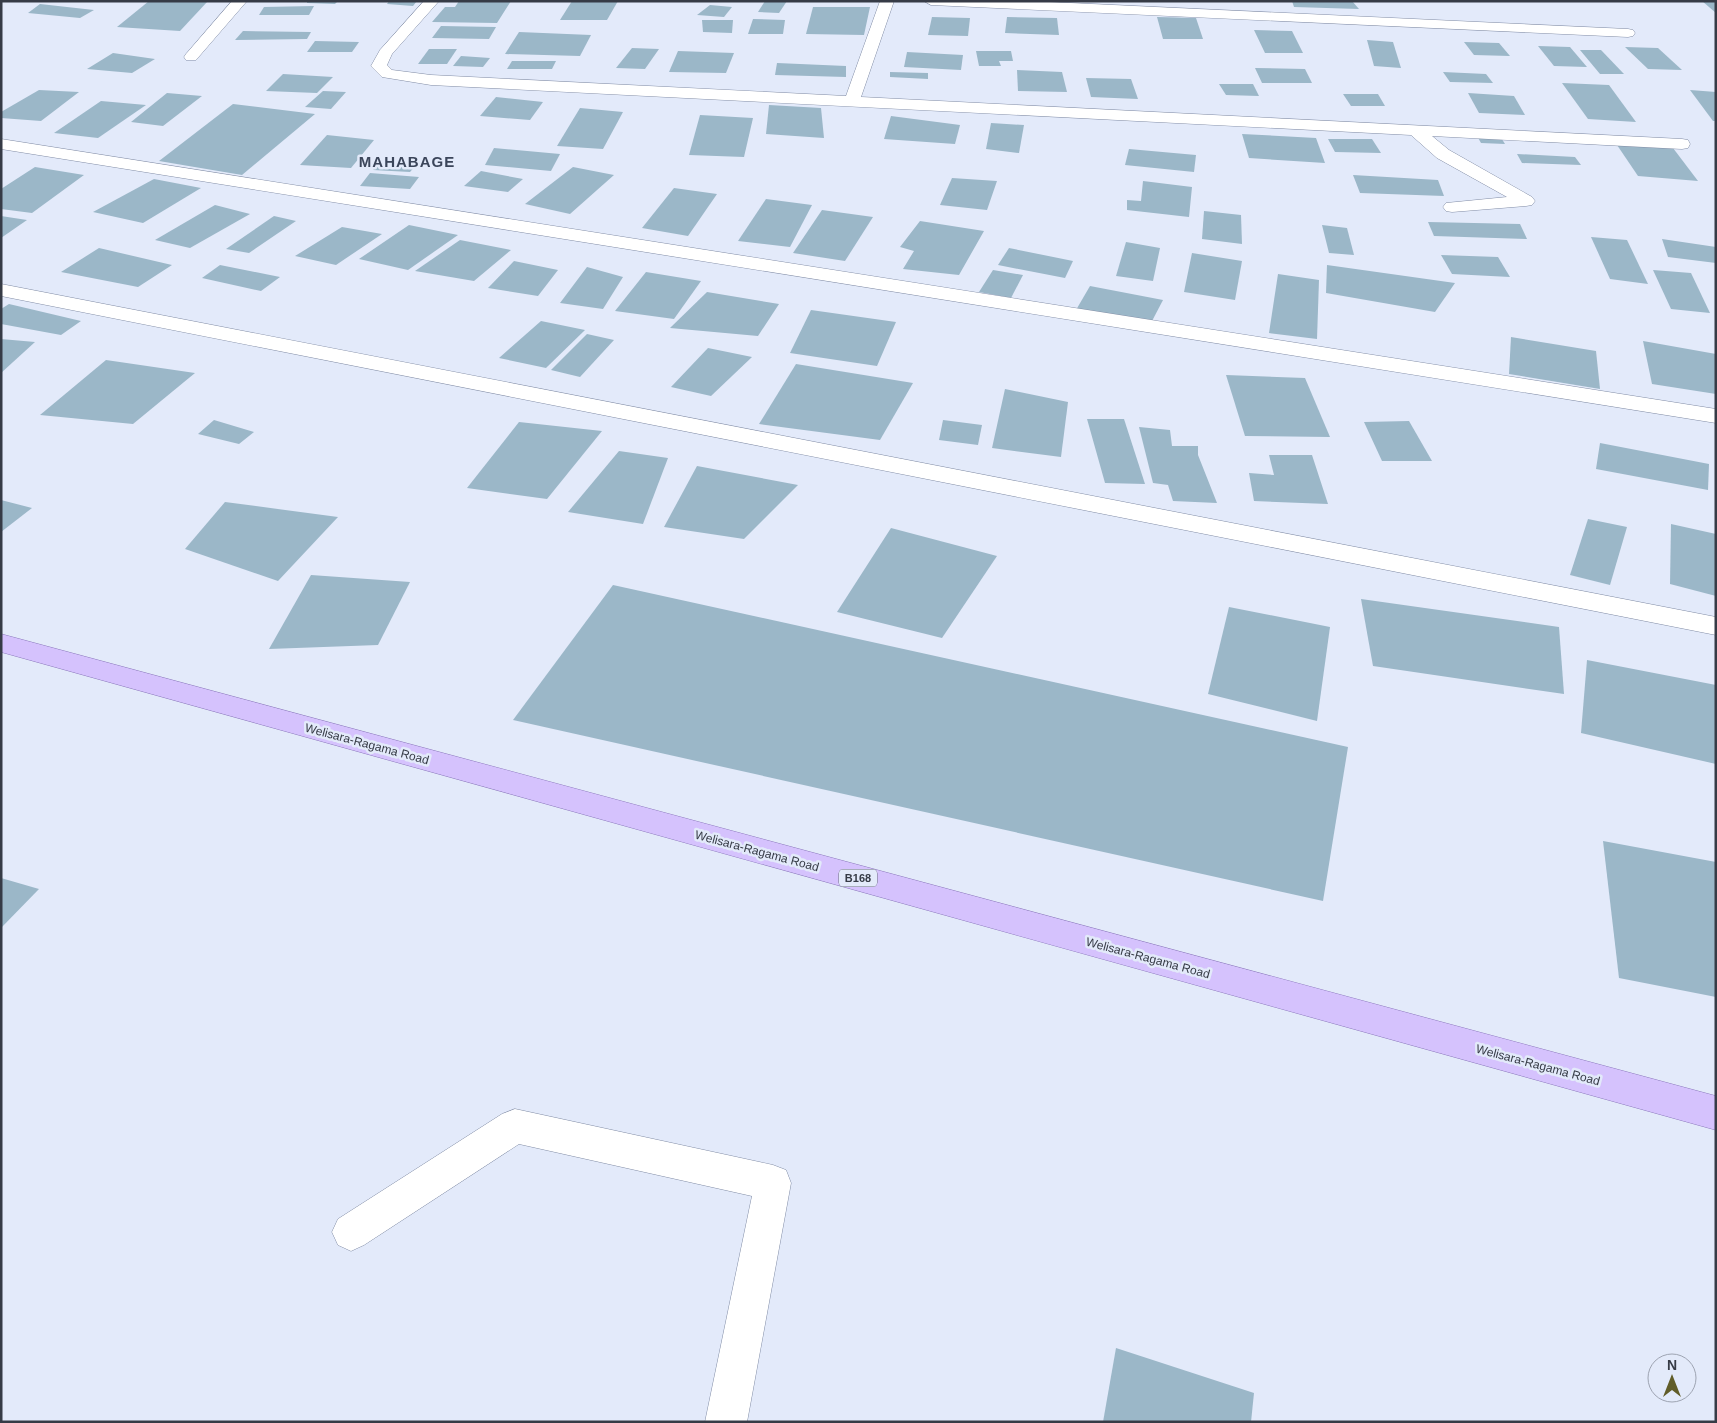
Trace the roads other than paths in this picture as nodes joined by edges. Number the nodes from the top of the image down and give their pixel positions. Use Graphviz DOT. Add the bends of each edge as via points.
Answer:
graph roads {
  1 [pos="240,1"];
  2 [pos="432,1"];
  3 [pos="887,1"];
  4 [pos="931,1"];
  5 [pos="1628,33"];
  6 [pos="191,57"];
  7 [pos="852,102"];
  8 [pos="1416,131"];
  9 [pos="1,144"];
  10 [pos="1682,144"];
  11 [pos="1452,207"];
  12 [pos="1,290"];
  13 [pos="1716,416"];
  14 [pos="1716,626"];
  15 [pos="1,643"];
  16 [pos="1716,1113"];
  17 [pos="351,1232"];
  18 [pos="726,1422"];
  1 -- 6 [label="street"];
  2 -- 7 [label="street" via="385,53 379,66 387,74 431,80"];
  3 -- 7 [label="street"];
  4 -- 5 [label="street"];
  7 -- 8 [label="street"];
  8 -- 10 [label="street"];
  8 -- 11 [label="street" via="1443,154 1526,201"];
  9 -- 13 [label="street"];
  12 -- 14 [label="street"];
  15 -- 16 [label="main road, Welisara-Ragama Road / B168"];
  17 -- 18 [label="street" via="515,1126 773,1183"];
}
